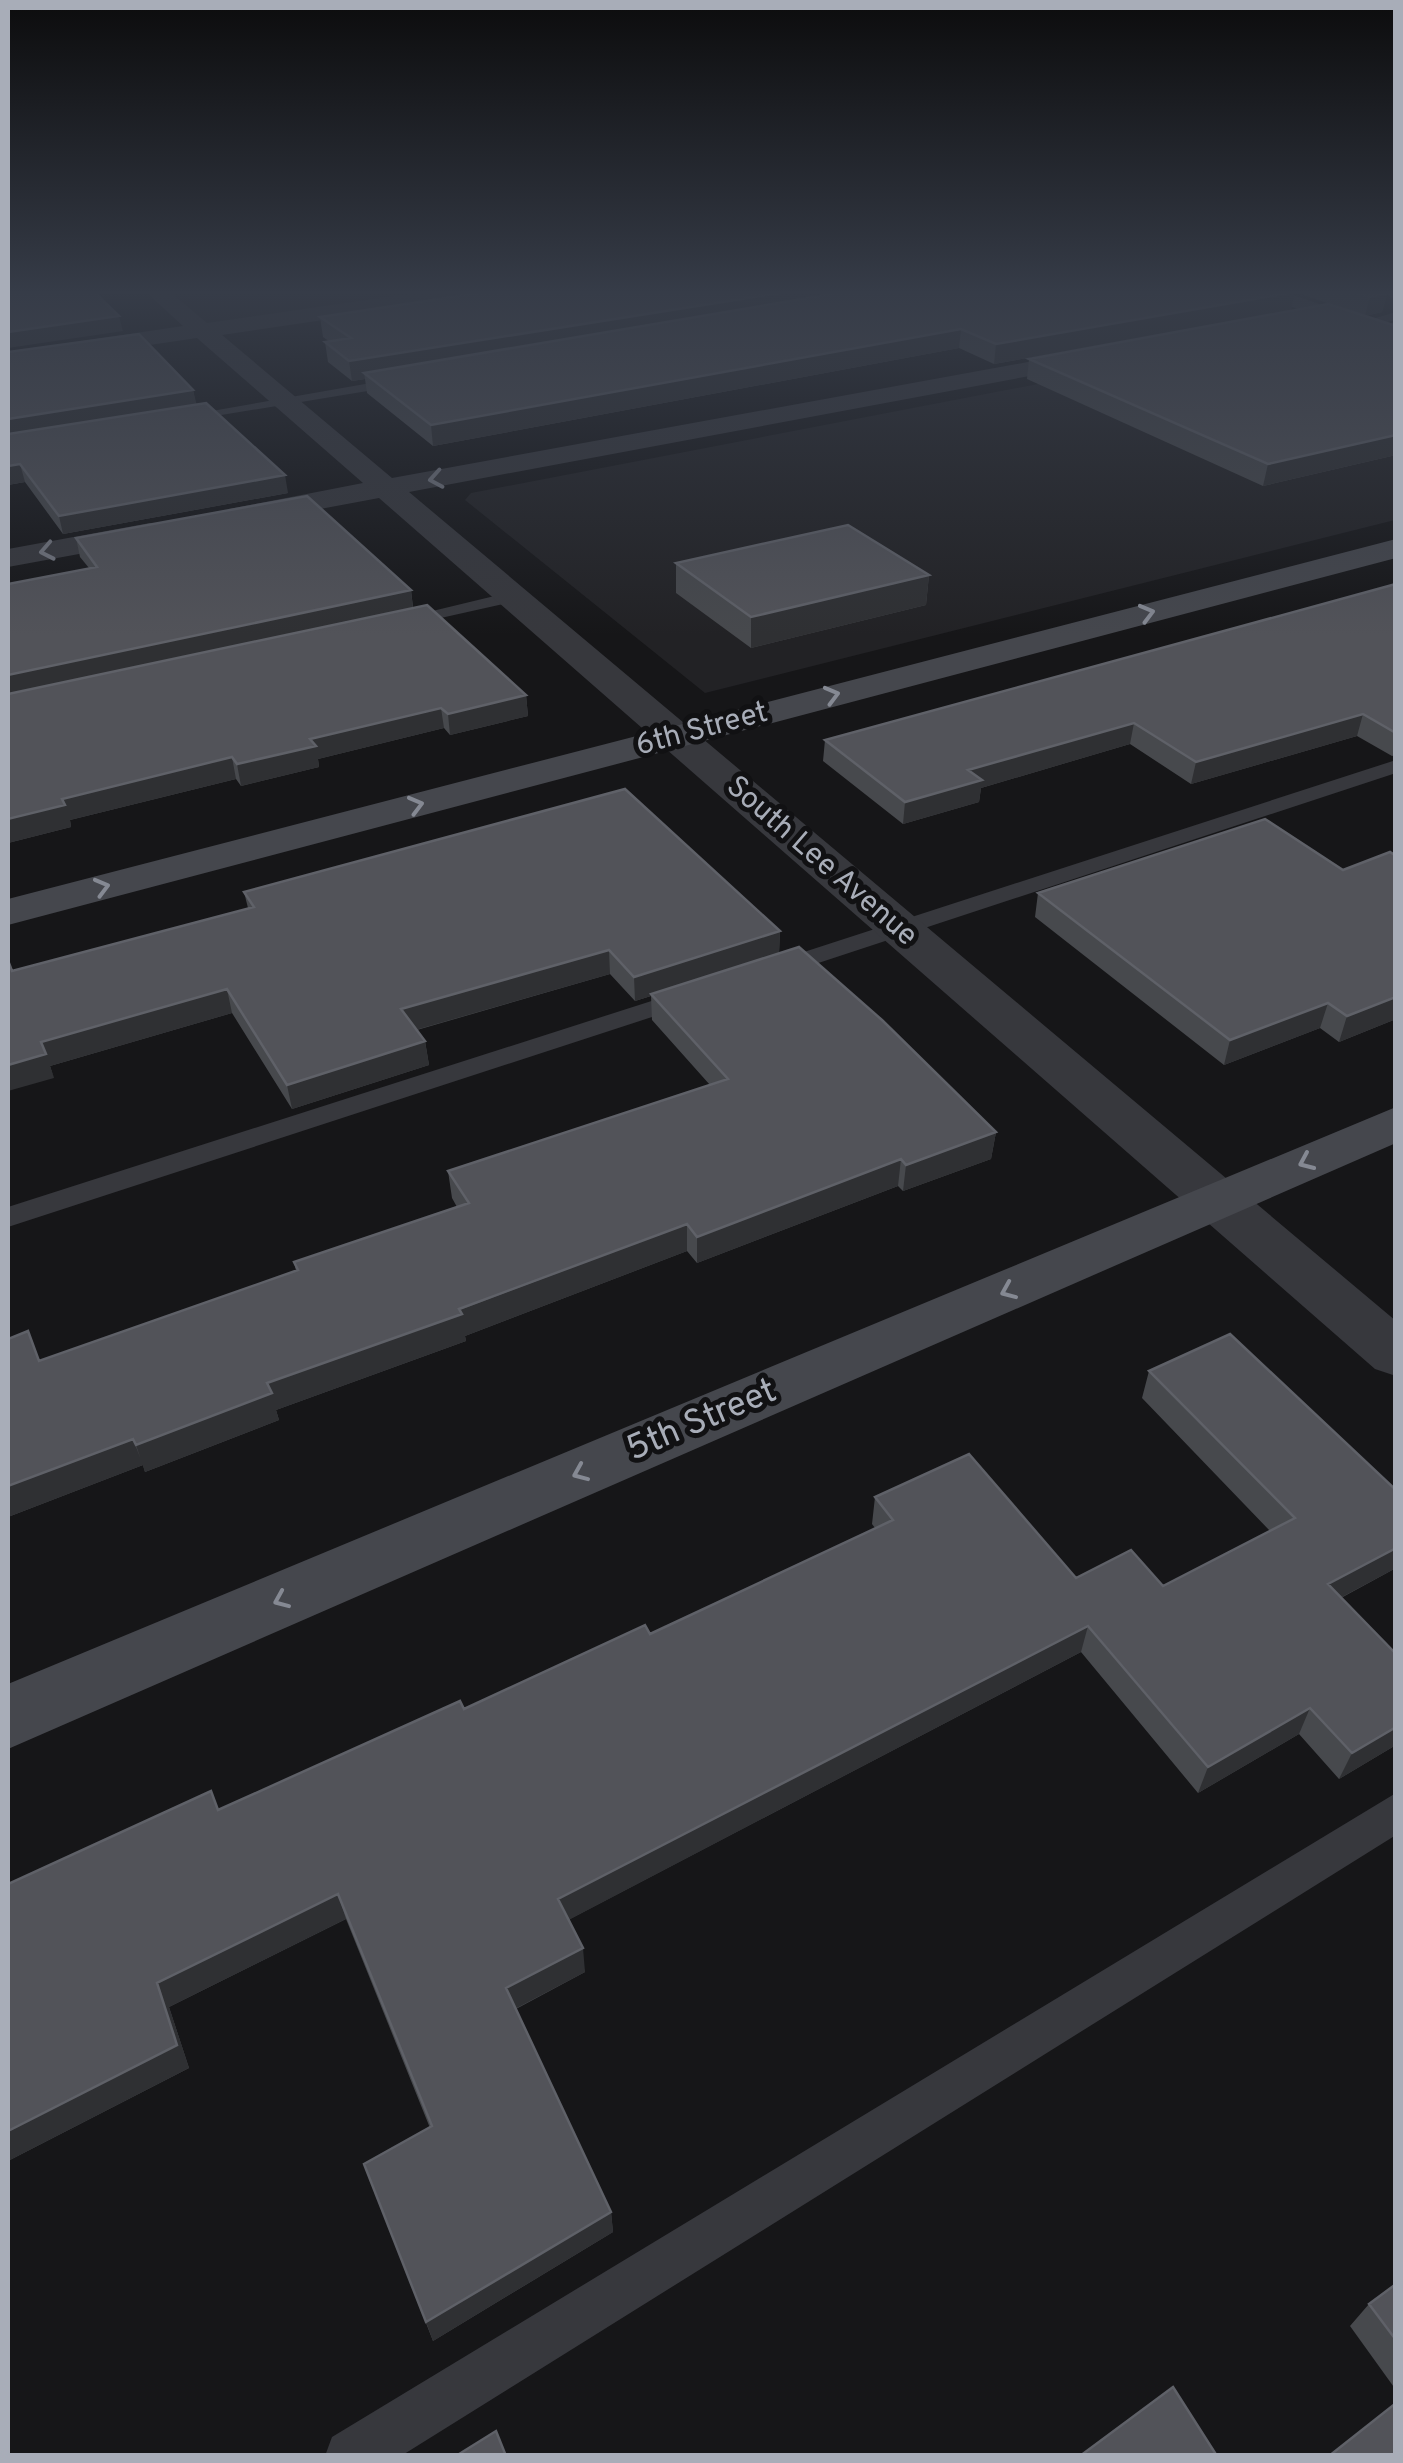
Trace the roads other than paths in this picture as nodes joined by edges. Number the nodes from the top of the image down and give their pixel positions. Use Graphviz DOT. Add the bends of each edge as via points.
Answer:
graph roads {
  1 [pos="253,406"];
  2 [pos="289,406"];
  3 [pos="828,406"];
  4 [pos="161,421"];
  5 [pos="386,488"];
  6 [pos="218,519"];
  7 [pos="179,526"];
  8 [pos="1396,548"];
  9 [pos="8,558"];
  10 [pos="511,597"];
  11 [pos="377,626"];
  12 [pos="676,736"];
  13 [pos="1396,766"];
  14 [pos="8,912"];
  15 [pos="900,930"];
  16 [pos="758,975"];
  17 [pos="720,988"];
  18 [pos="1396,1123"];
  19 [pos="1217,1202"];
  20 [pos="8,1217"];
  21 [pos="1396,1354"];
  22 [pos="8,1717"];
  23 [pos="1396,1812"];
  24 [pos="352,2456"];
  1 -- 4 [label="lane"];
  2 -- 5 [label="street, South Lee Avenue"];
  3 -- 5 [label="street, one-way"];
  5 -- 6 [label="street"];
  5 -- 10 [label="street, South Lee Avenue"];
  7 -- 9 [label="street, one-way"];
  12 -- 8 [label="street, 6th Street, one-way"];
  10 -- 11 [label="lane"];
  10 -- 12 [label="street, South Lee Avenue"];
  14 -- 12 [label="street, 6th Street, one-way"];
  12 -- 15 [label="street, South Lee Avenue"];
  13 -- 15 [label="lane"];
  15 -- 16 [label="lane"];
  15 -- 19 [label="street, South Lee Avenue"];
  17 -- 20 [label="lane"];
  18 -- 19 [label="street, 5th Street, one-way"];
  19 -- 21 [label="street, South Lee Avenue"];
  19 -- 22 [label="street, 5th Street, one-way"];
  23 -- 24 [label="lane"];
}
